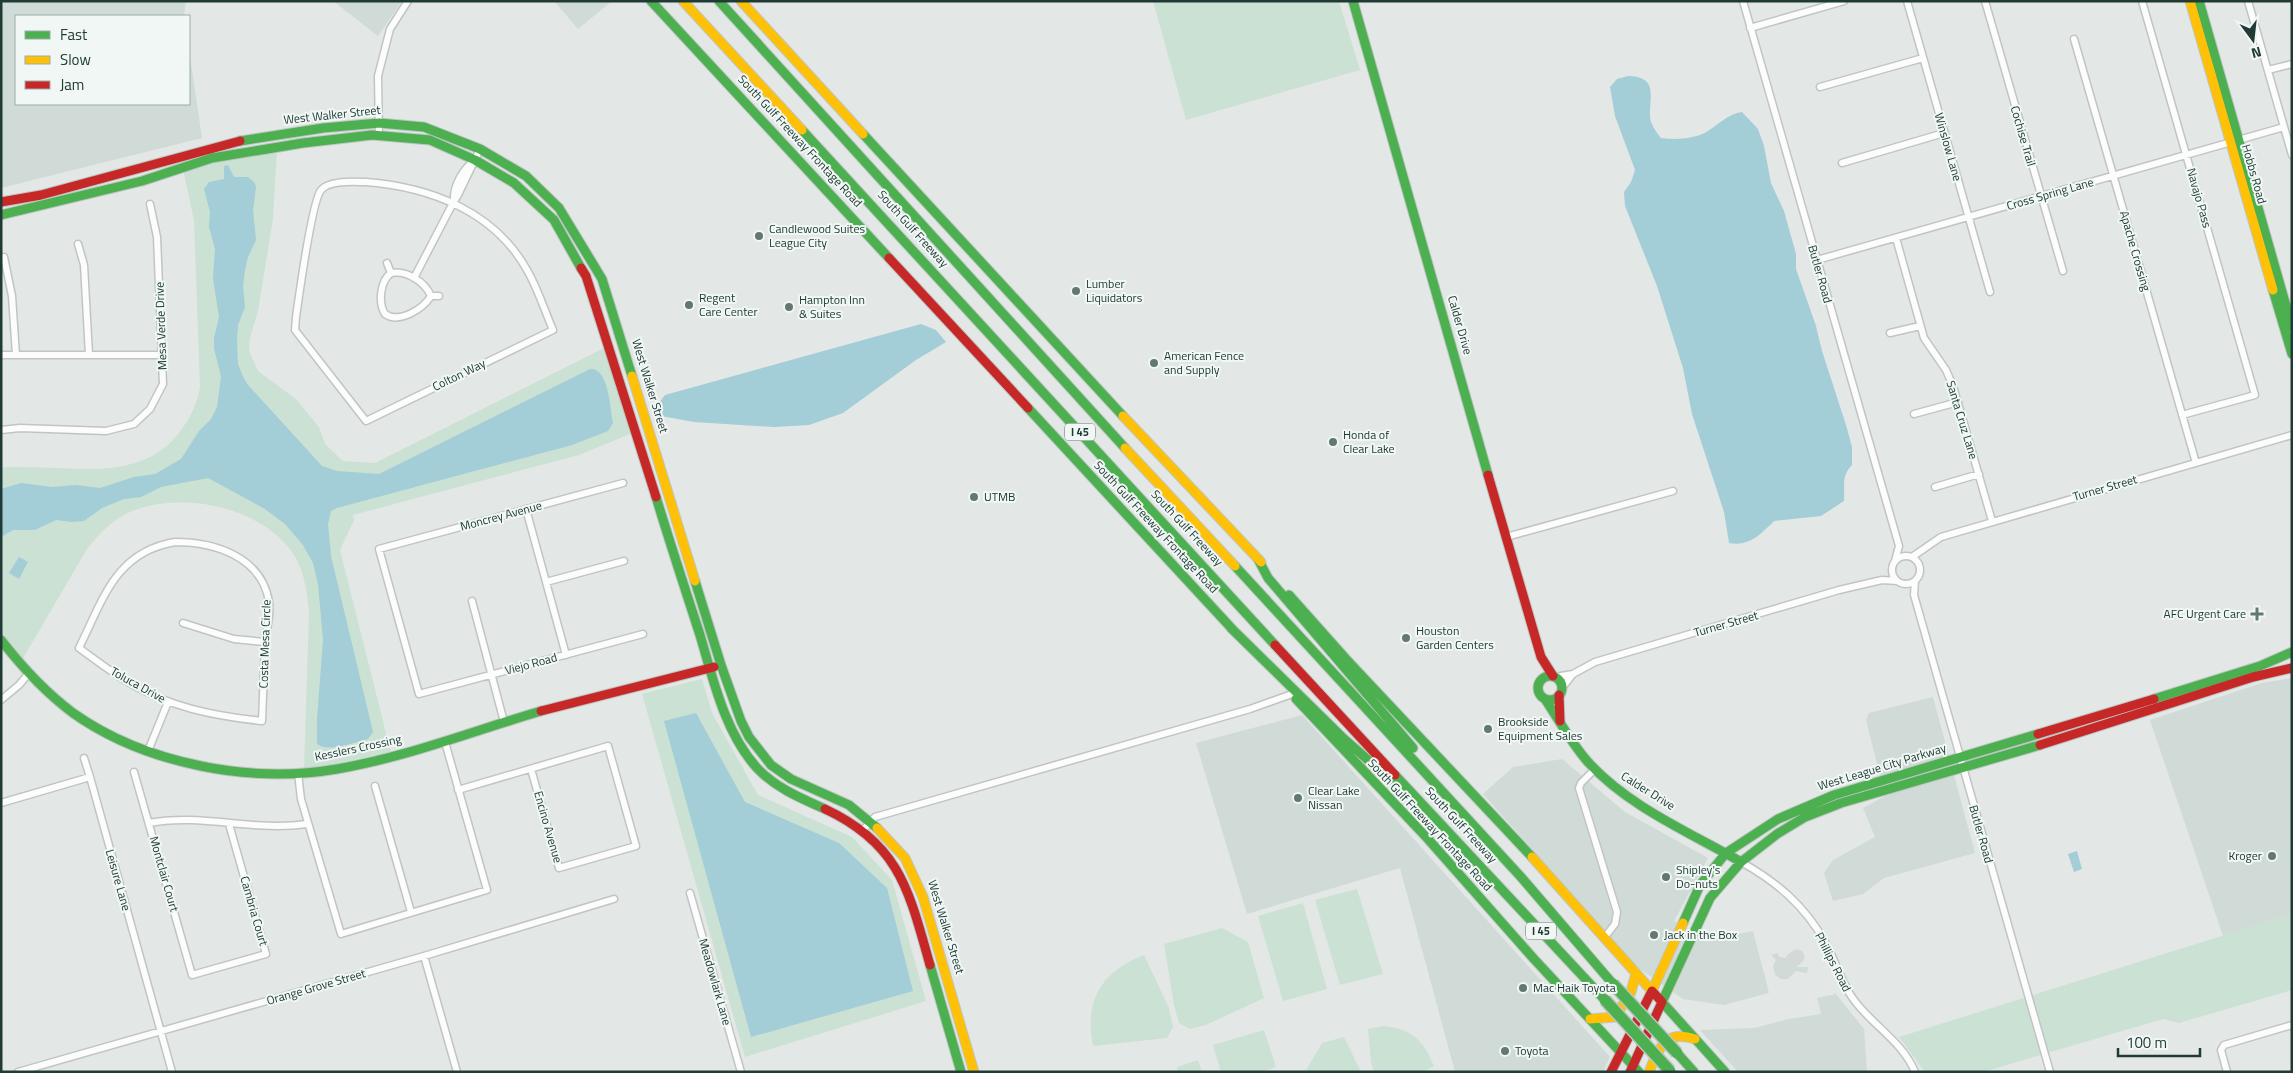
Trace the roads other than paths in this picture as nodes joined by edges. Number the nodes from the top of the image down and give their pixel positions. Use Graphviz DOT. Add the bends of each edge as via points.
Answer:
graph roads {
  1 [pos="408,1"];
  2 [pos="652,1"];
  3 [pos="683,1"];
  4 [pos="719,1"];
  5 [pos="741,1"];
  6 [pos="1353,1"];
  7 [pos="1742,1"];
  8 [pos="1844,1"];
  9 [pos="1907,1"];
  10 [pos="1985,1"];
  11 [pos="2142,1"];
  12 [pos="2190,1"];
  13 [pos="2199,1"];
  14 [pos="2248,1"];
  15 [pos="1750,28"];
  16 [pos="2074,39"];
  17 [pos="1922,58"];
  18 [pos="2292,64"];
  19 [pos="2268,70"];
  20 [pos="1820,87"];
  21 [pos="379,122"];
  22 [pos="2284,127"];
  23 [pos="1944,133"];
  24 [pos="379,136"];
  25 [pos="2235,141"];
  26 [pos="477,154"];
  27 [pos="2187,155"];
  28 [pos="2292,155"];
  29 [pos="1842,163"];
  30 [pos="2114,176"];
  31 [pos="2041,197"];
  32 [pos="453,201"];
  33 [pos="1,202"];
  34 [pos="150,204"];
  35 [pos="1,215"];
  36 [pos="1968,217"];
  37 [pos="1896,238"];
  38 [pos="78,244"];
  39 [pos="4,257"];
  40 [pos="1817,260"];
  41 [pos="386,263"];
  42 [pos="2062,271"];
  43 [pos="391,273"];
  44 [pos="586,276"];
  45 [pos="414,278"];
  46 [pos="602,279"];
  47 [pos="1990,292"];
  48 [pos="432,296"];
  49 [pos="439,296"];
  50 [pos="1920,326"];
  51 [pos="2292,327"];
  52 [pos="1890,333"];
  53 [pos="2292,354"];
  54 [pos="1,355"];
  55 [pos="16,355"];
  56 [pos="89,355"];
  57 [pos="162,355"];
  58 [pos="1958,402"];
  59 [pos="1914,414"];
  60 [pos="2182,416"];
  61 [pos="1,430"];
  62 [pos="2292,435"];
  63 [pos="2196,463"];
  64 [pos="1979,474"];
  65 [pos="623,483"];
  66 [pos="1935,487"];
  67 [pos="1673,491"];
  68 [pos="526,509"];
  69 [pos="1992,520"];
  70 [pos="677,521"];
  71 [pos="665,525"];
  72 [pos="1506,537"];
  73 [pos="1899,546"];
  74 [pos="1923,549"];
  75 [pos="1910,556"];
  76 [pos="1258,559"];
  77 [pos="624,561"];
  78 [pos="1895,561"];
  79 [pos="1919,564"];
  80 [pos="1892,570"];
  81 [pos="1882,580"];
  82 [pos="1915,581"];
  83 [pos="546,582"];
  84 [pos="1900,582"];
  85 [pos="1914,595"];
  86 [pos="472,601"];
  87 [pos="183,623"];
  88 [pos="1231,628"];
  89 [pos="643,634"];
  90 [pos="1,640"];
  91 [pos="265,642"];
  92 [pos="79,648"];
  93 [pos="2292,652"];
  94 [pos="566,655"];
  95 [pos="1541,657"];
  96 [pos="2292,664"];
  97 [pos="716,666"];
  98 [pos="2292,668"];
  99 [pos="29,673"];
  100 [pos="1573,674"];
  101 [pos="492,675"];
  102 [pos="1554,677"];
  103 [pos="2253,677"];
  104 [pos="1539,682"];
  105 [pos="1561,691"];
  106 [pos="419,694"];
  107 [pos="1292,694"];
  108 [pos="1545,699"];
  109 [pos="1,700"];
  110 [pos="168,702"];
  111 [pos="2156,703"];
  112 [pos="262,721"];
  113 [pos="1560,721"];
  114 [pos="504,722"];
  115 [pos="446,742"];
  116 [pos="148,750"];
  117 [pos="84,758"];
  118 [pos="1961,764"];
  119 [pos="532,769"];
  120 [pos="1595,769"];
  121 [pos="134,772"];
  122 [pos="298,773"];
  123 [pos="90,777"];
  124 [pos="375,786"];
  125 [pos="458,790"];
  126 [pos="1,803"];
  127 [pos="871,821"];
  128 [pos="150,823"];
  129 [pos="230,824"];
  130 [pos="307,824"];
  131 [pos="863,830"];
  132 [pos="1726,853"];
  133 [pos="1476,862"];
  134 [pos="1741,862"];
  135 [pos="690,893"];
  136 [pos="614,900"];
  137 [pos="1542,902"];
  138 [pos="411,912"];
  139 [pos="1604,938"];
  140 [pos="424,956"];
  141 [pos="1636,973"];
  142 [pos="192,976"];
  143 [pos="1652,991"];
  144 [pos="1662,1002"];
  145 [pos="1590,1019"];
  146 [pos="2292,1025"];
  147 [pos="160,1030"];
  148 [pos="1697,1040"];
  149 [pos="1621,1052"];
  150 [pos="1634,1070"];
  151 [pos="1671,1071"];
  152 [pos="18,1072"];
  153 [pos="172,1072"];
  154 [pos="457,1072"];
  155 [pos="741,1072"];
  156 [pos="961,1072"];
  157 [pos="974,1072"];
  158 [pos="1611,1072"];
  159 [pos="1649,1072"];
  160 [pos="1694,1072"];
  161 [pos="1725,1072"];
  162 [pos="1915,1072"];
  163 [pos="2050,1072"];
  164 [pos="2227,1072"];
  1 -- 21 [label="street" via="390,29 378,76"];
  2 -- 88 [label="main road, South Gulf Freeway Frontage Road"];
  3 -- 133 [label="main road, South Gulf Freeway / I 45"];
  4 -- 137 [label="main road, South Gulf Freeway / I 45"];
  5 -- 76 [label="main road"];
  6 -- 72 [label="main road, Calder Drive"];
  7 -- 15 [label="street, Butler Road"];
  8 -- 15 [label="street"];
  9 -- 17 [label="street, Winslow Lane"];
  10 -- 31 [label="street, Cochise Trail"];
  11 -- 27 [label="street, Navajo Pass"];
  12 -- 25 [label="main road, Hobbs Road"];
  13 -- 25 [label="main road, Hobbs Road"];
  14 -- 19 [label="street"];
  15 -- 40 [label="street, Butler Road"];
  16 -- 30 [label="street, Apache Crossing"];
  17 -- 20 [label="street"];
  17 -- 23 [label="street, Winslow Lane"];
  18 -- 19 [label="street"];
  19 -- 22 [label="street"];
  21 -- 24 [label="street"];
  21 -- 26 [label="main road, West Walker Street" via="424,127"];
  21 -- 33 [label="main road, West Walker Street" via="222,145"];
  22 -- 25 [label="street, Cross Spring Lane"];
  22 -- 28 [label="street"];
  23 -- 29 [label="street"];
  23 -- 36 [label="street, Winslow Lane"];
  24 -- 26 [label="main road, West Walker Street" via="430,140"];
  24 -- 35 [label="main road, West Walker Street" via="303,143 212,158 142,181"];
  25 -- 27 [label="street, Cross Spring Lane"];
  25 -- 51 [label="main road, Hobbs Road"];
  25 -- 53 [label="main road, Hobbs Road"];
  26 -- 32 [label="street"];
  26 -- 44 [label="main road, West Walker Street" via="554,220"];
  26 -- 46 [label="main road, West Walker Street" via="526,176 558,208"];
  27 -- 30 [label="street, Cross Spring Lane"];
  27 -- 60 [label="street, Navajo Pass" via="2255,395"];
  30 -- 31 [label="street, Cross Spring Lane"];
  30 -- 60 [label="street, Apache Crossing"];
  31 -- 36 [label="street, Cross Spring Lane"];
  31 -- 42 [label="street, Cochise Trail"];
  32 -- 32 [label="street, Colton Way" via="479,217 508,243 537,289 553,330 366,421 295,330 312,218 322,189 358,182 390,184"];
  32 -- 45 [label="street"];
  34 -- 57 [label="street, Mesa Verde Drive" via="158,237"];
  36 -- 37 [label="street, Cross Spring Lane"];
  36 -- 47 [label="street, Winslow Lane"];
  37 -- 40 [label="street, Cross Spring Lane"];
  37 -- 50 [label="street, Santa Cruz Lane"];
  38 -- 56 [label="street" via="84,265"];
  39 -- 55 [label="street" via="12,296"];
  40 -- 73 [label="street, Butler Road"];
  41 -- 43 [label="street"];
  43 -- 45 [label="street"];
  43 -- 48 [label="street" via="385,280 381,303 385,314 390,317 412,312 424,306"];
  44 -- 46 [label="street"];
  44 -- 71 [label="main road, West Walker Street"];
  45 -- 48 [label="street"];
  46 -- 70 [label="main road, West Walker Street"];
  48 -- 49 [label="street"];
  50 -- 52 [label="street"];
  50 -- 58 [label="street, Santa Cruz Lane" via="1930,349 1950,376"];
  54 -- 55 [label="street"];
  55 -- 56 [label="street"];
  56 -- 57 [label="street"];
  57 -- 61 [label="street, Mesa Verde Drive" via="163,384 150,408 134,424 106,431"];
  58 -- 59 [label="street"];
  58 -- 64 [label="street, Santa Cruz Lane"];
  60 -- 63 [label="street, Apache Crossing"];
  62 -- 63 [label="street, Turner Street"];
  63 -- 69 [label="street, Turner Street"];
  64 -- 66 [label="street"];
  64 -- 69 [label="street, Santa Cruz Lane"];
  65 -- 68 [label="street, Moncrey Avenue"];
  67 -- 72 [label="street"];
  68 -- 83 [label="street"];
  68 -- 106 [label="street, Moncrey Avenue" via="379,549"];
  69 -- 74 [label="street, Turner Street" via="1941,537"];
  70 -- 71 [label="street"];
  70 -- 97 [label="main road, West Walker Street"];
  71 -- 97 [label="main road, West Walker Street"];
  72 -- 95 [label="main road, Calder Drive"];
  73 -- 75 [label="street, Butler Road"];
  73 -- 78 [label="street"];
  74 -- 75 [label="street, Turner Street"];
  74 -- 79 [label="street"];
  75 -- 78 [label="street"];
  75 -- 79 [label="street"];
  76 -- 137 [label="main road" via="1268,578 1512,860"];
  76 -- 139 [label="main road" via="1346,660"];
  77 -- 83 [label="street"];
  78 -- 80 [label="street"];
  79 -- 82 [label="street" via="1920,573"];
  80 -- 81 [label="street"];
  80 -- 84 [label="street"];
  81 -- 84 [label="street, Turner Street"];
  81 -- 100 [label="street, Turner Street" via="1595,662"];
  82 -- 84 [label="street"];
  82 -- 85 [label="street, Butler Road"];
  83 -- 94 [label="street"];
  84 -- 85 [label="street, Butler Road"];
  85 -- 118 [label="street, Butler Road"];
  86 -- 101 [label="street"];
  87 -- 91 [label="street" via="234,640"];
  88 -- 107 [label="main road, South Gulf Freeway Frontage Road"];
  88 -- 133 [label="main road" via="1344,739 1394,782 1454,848"];
  89 -- 94 [label="street, Viejo Road"];
  90 -- 99 [label="main road, Kesslers Crossing"];
  91 -- 92 [label="street, Costa Mesa Circle" via="270,604 255,569 221,550 190,542 174,542 144,551 120,570"];
  91 -- 112 [label="street, Costa Mesa Circle"];
  92 -- 110 [label="street, Toluca Drive" via="125,681"];
  93 -- 111 [label="main road, West League City Parkway"];
  94 -- 101 [label="street, Viejo Road"];
  95 -- 102 [label="main road, Calder Drive"];
  95 -- 104 [label="main road, Calder Drive"];
  96 -- 103 [label="main road"];
  97 -- 114 [label="main road, Kesslers Crossing"];
  97 -- 127 [label="main road, West Walker Street" via="749,737 771,765 791,779 849,805"];
  97 -- 131 [label="main road, West Walker Street" via="730,726 738,743 763,774 785,790 842,816"];
  98 -- 103 [label="main road, West League City Parkway"];
  99 -- 109 [label="street"];
  99 -- 116 [label="main road, Kesslers Crossing" via="100,729"];
  100 -- 102 [label="street, Turner Street"];
  100 -- 105 [label="street, Turner Street"];
  101 -- 106 [label="street, Viejo Road"];
  101 -- 114 [label="street"];
  102 -- 104 [label="main road" via="1546,676"];
  102 -- 105 [label="main road" via="1560,680"];
  103 -- 111 [label="main road, West League City Parkway"];
  104 -- 108 [label="main road" via="1538,689"];
  105 -- 108 [label="main road" via="1553,700"];
  105 -- 113 [label="main road"];
  107 -- 127 [label="street"];
  107 -- 145 [label="main road, South Gulf Freeway Frontage Road"];
  108 -- 113 [label="main road, Calder Drive"];
  110 -- 112 [label="street, Toluca Drive" via="228,717"];
  110 -- 116 [label="street"];
  111 -- 118 [label="main road, West League City Parkway"];
  113 -- 120 [label="main road, Calder Drive"];
  114 -- 115 [label="main road, Kesslers Crossing"];
  115 -- 122 [label="main road, Kesslers Crossing" via="337,769"];
  115 -- 125 [label="street"];
  116 -- 122 [label="main road, Kesslers Crossing" via="235,772"];
  117 -- 123 [label="street, Leisure Lane"];
  118 -- 132 [label="main road, West League City Parkway" via="1811,803 1778,819"];
  118 -- 134 [label="main road, West League City Parkway" via="1805,817"];
  118 -- 163 [label="street, Butler Road"];
  119 -- 119 [label="street, Encino Avenue" via="608,746 635,846 559,868"];
  119 -- 125 [label="street"];
  120 -- 132 [label="main road, Calder Drive" via="1630,798"];
  120 -- 139 [label="street" via="1579,788 1616,912 1615,924"];
  121 -- 128 [label="street, Montclair Court"];
  122 -- 130 [label="street"];
  123 -- 126 [label="street"];
  123 -- 147 [label="street, Leisure Lane"];
  124 -- 138 [label="street"];
  125 -- 138 [label="street" via="487,890"];
  127 -- 131 [label="street"];
  127 -- 157 [label="main road, West Walker Street" via="905,858 917,880"];
  128 -- 129 [label="street" via="178,819"];
  128 -- 142 [label="street, Montclair Court"];
  129 -- 130 [label="street"];
  129 -- 142 [label="street, Cambria Court" via="266,954"];
  130 -- 138 [label="street" via="341,934"];
  131 -- 156 [label="main road, West Walker Street" via="895,865 906,885"];
  132 -- 134 [label="main road, Calder Drive"];
  132 -- 143 [label="main road, West League City Parkway" via="1700,885"];
  133 -- 151 [label="main road, South Gulf Freeway / I 45, bridge"];
  134 -- 144 [label="main road, West League City Parkway" via="1710,898"];
  134 -- 162 [label="street, Phillips Road" via="1784,889 1799,905 1826,943 1852,998 1902,1048"];
  135 -- 155 [label="street, Meadowlark Lane"];
  136 -- 140 [label="street, Orange Grove Street"];
  137 -- 160 [label="main road, South Gulf Freeway / I 45, bridge"];
  139 -- 141 [label="main road"];
  140 -- 147 [label="street, Orange Grove Street"];
  140 -- 154 [label="street"];
  141 -- 143 [label="main road"];
  141 -- 145 [label="main road" via="1631,992 1615,1017"];
  143 -- 144 [label="main road"];
  143 -- 149 [label="main road, West League City Parkway"];
  144 -- 148 [label="main road"];
  144 -- 150 [label="main road, West League City Parkway"];
  145 -- 149 [label="main road, South Gulf Freeway Frontage Road"];
  146 -- 164 [label="street" via="2222,1046"];
  147 -- 152 [label="street, Orange Grove Street"];
  147 -- 153 [label="street, Leisure Lane"];
  148 -- 159 [label="main road" via="1682,1035 1672,1036 1661,1046"];
  148 -- 161 [label="main road"];
  149 -- 150 [label="main road, South Gulf Freeway Frontage Road"];
  149 -- 158 [label="main road, West League City Parkway"];
}
